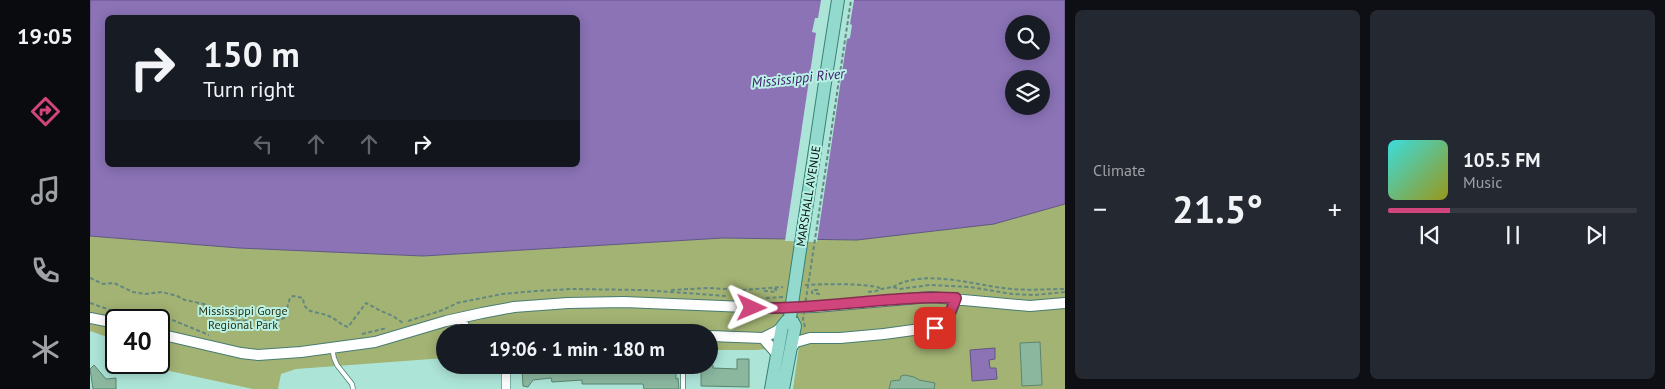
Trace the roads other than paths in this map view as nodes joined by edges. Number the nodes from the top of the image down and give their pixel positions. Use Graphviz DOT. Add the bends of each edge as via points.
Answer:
graph roads {
  1 [pos="838,0"];
  2 [pos="956,298"];
  3 [pos="1065,304"];
  4 [pos="90,313"];
  5 [pos="90,318"];
  6 [pos="460,318"];
  7 [pos="101,320"];
  8 [pos="105,321"];
  9 [pos="463,324"];
  10 [pos="793,324"];
  11 [pos="718,336"];
  12 [pos="170,337"];
  13 [pos="763,338"];
  14 [pos="810,338"];
  15 [pos="332,348"];
  16 [pos="790,349"];
  17 [pos="777,354"];
  18 [pos="506,374"];
  19 [pos="683,374"];
  20 [pos="353,389"];
  21 [pos="506,389"];
  22 [pos="683,389"];
  23 [pos="771,389"];
  24 [pos="783,389"];
  1 -- 10 [label="main road, MARSHALL AVENUE, bridge"];
  2 -- 3 [label="street" via="1030,306"];
  2 -- 6 [label="street" via="918,297 772,308 568,303 514,307"];
  2 -- 14 [label="street" via="944,323 935,328"];
  4 -- 7 [label="street"];
  5 -- 7 [label="street"];
  6 -- 9 [label="street"];
  6 -- 15 [label="street" via="375,342"];
  7 -- 8 [label="street"];
  10 -- 13 [label="street"];
  10 -- 14 [label="street"];
  10 -- 16 [label="main road, MARSHALL AVENUE"];
  10 -- 17 [label="main road, MARSHALL AVENUE"];
  11 -- 13 [label="street"];
  12 -- 15 [label="street" via="258,355"];
  13 -- 17 [label="street"];
  14 -- 16 [label="street" via="796,342"];
  15 -- 20 [label="lane" via="334,358"];
  16 -- 24 [label="main road, MARSHALL AVENUE"];
  17 -- 23 [label="main road, MARSHALL AVENUE"];
  18 -- 21 [label="street"];
  19 -- 22 [label="lane"];
}
